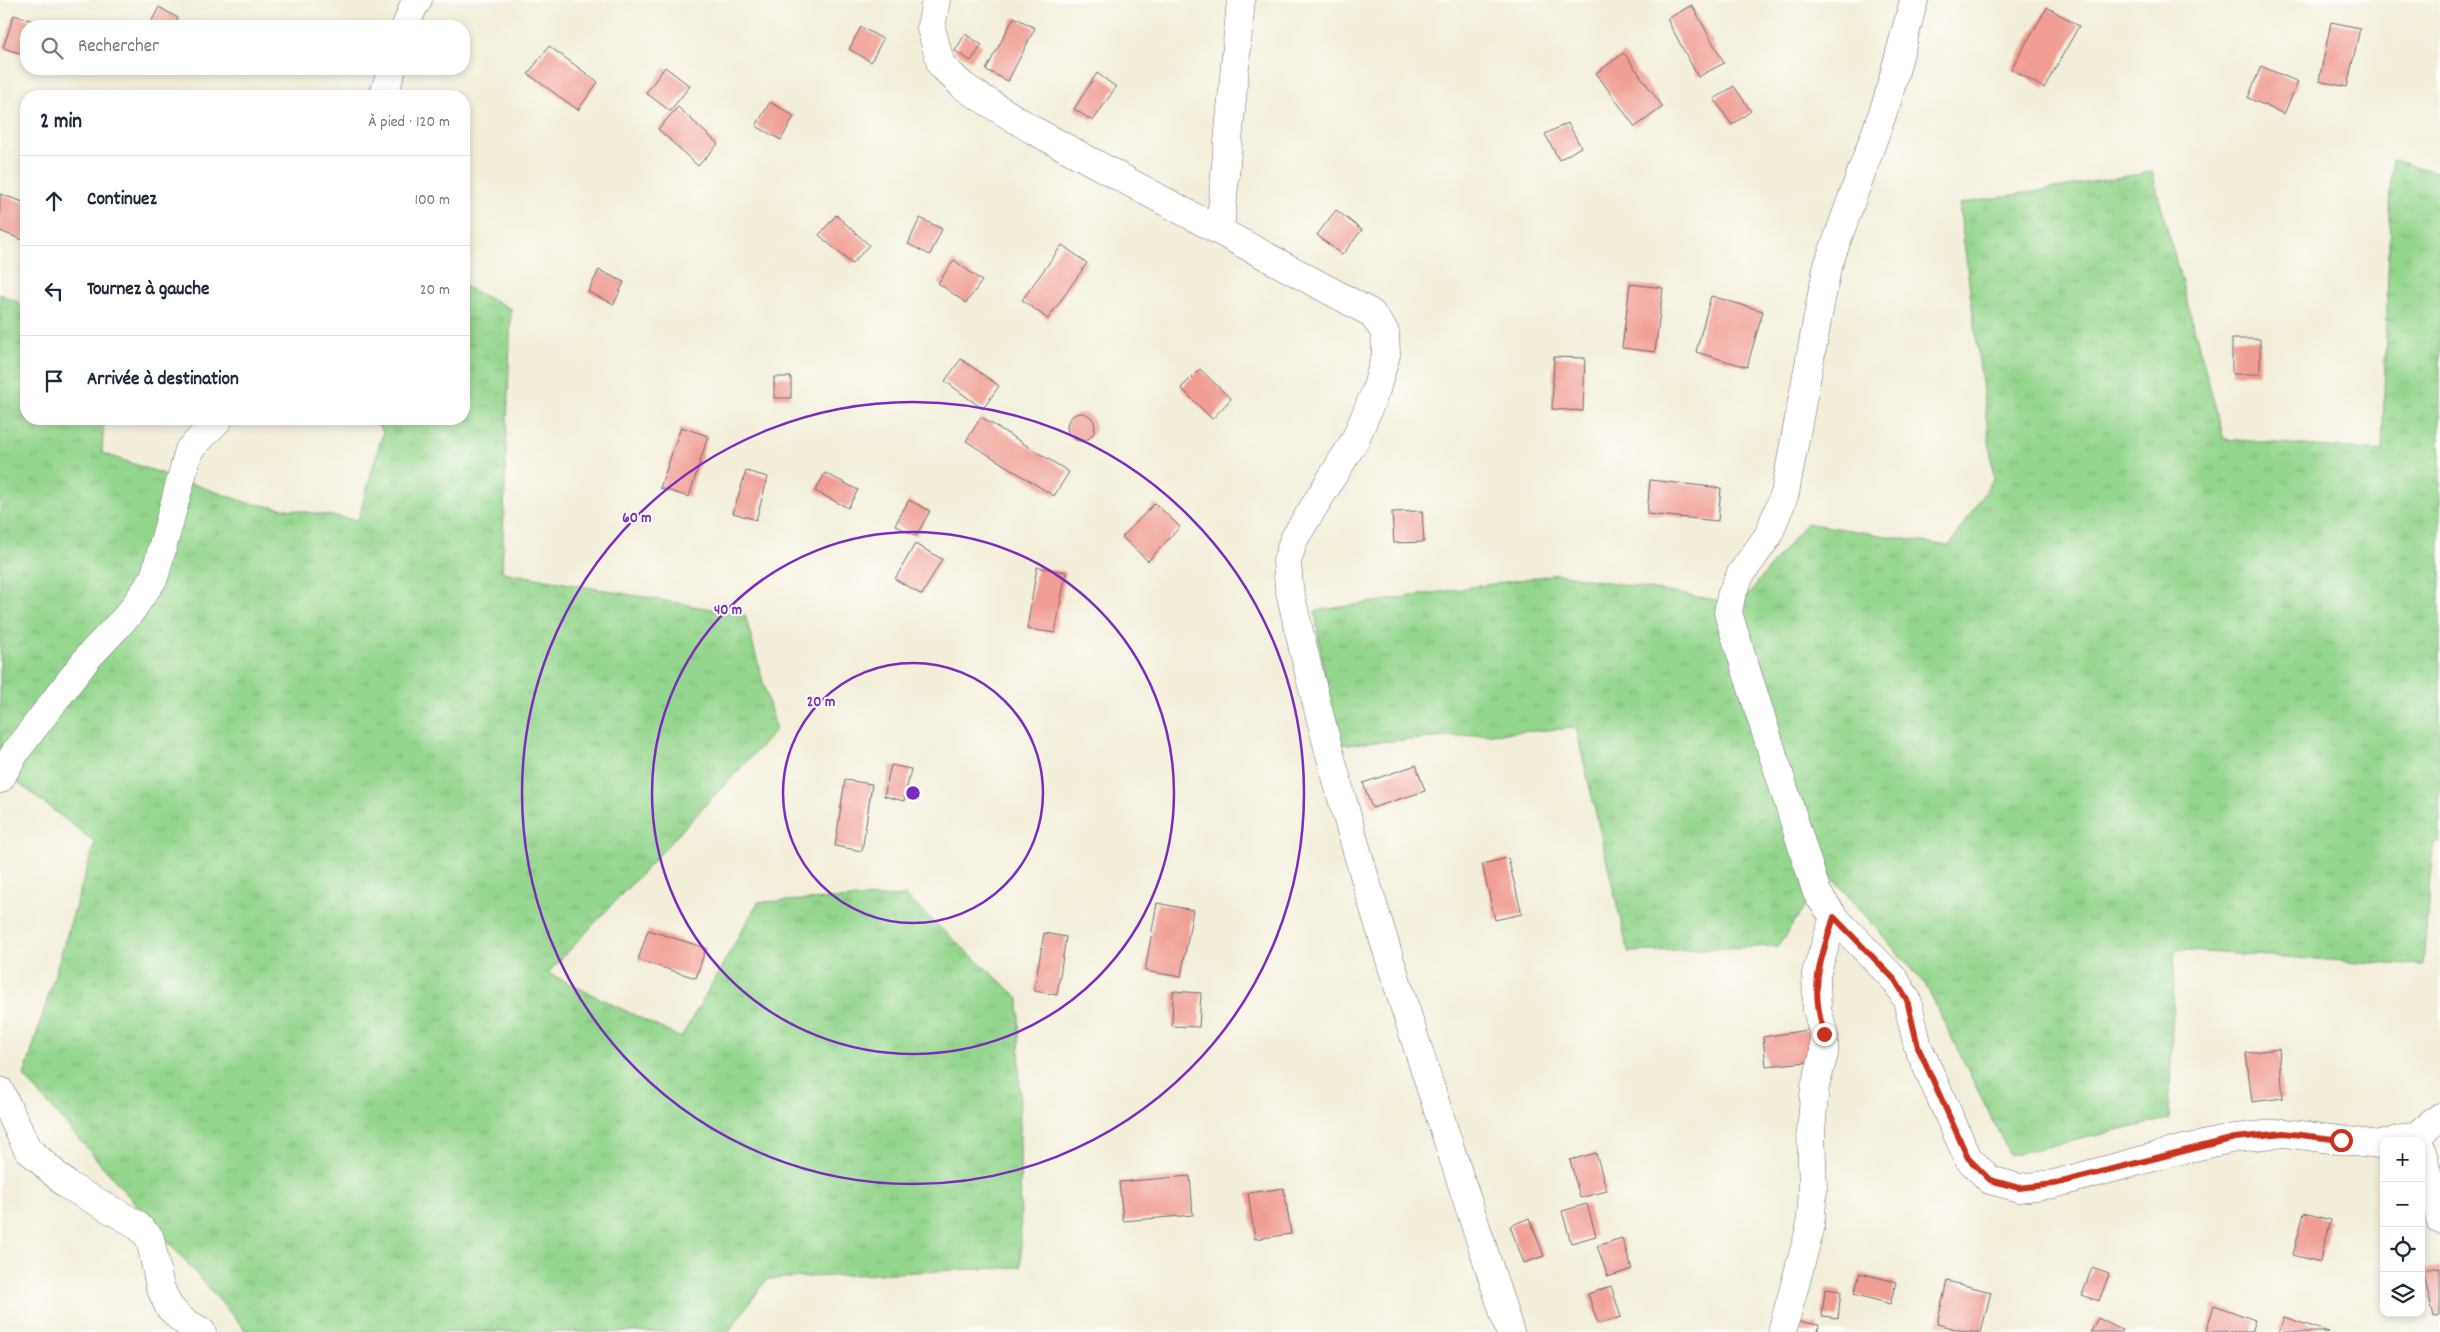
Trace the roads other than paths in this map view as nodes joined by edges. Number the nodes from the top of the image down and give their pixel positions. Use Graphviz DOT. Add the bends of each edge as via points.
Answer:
graph roads {
  1 [pos="418,0"];
  2 [pos="936,0"];
  3 [pos="1241,0"];
  4 [pos="1914,0"];
  5 [pos="408,20"];
  6 [pos="390,75"];
  7 [pos="385,90"];
  8 [pos="1220,230"];
  9 [pos="213,425"];
  10 [pos="0,779"];
  11 [pos="1834,917"];
  12 [pos="0,1091"];
  13 [pos="2440,1117"];
  14 [pos="2418,1137"];
  15 [pos="2380,1145"];
  16 [pos="2425,1176"];
  17 [pos="2440,1219"];
  18 [pos="202,1332"];
  19 [pos="1510,1332"];
  20 [pos="1782,1332"];
  1 -- 5 [label="street"];
  2 -- 8 [label="street" via="931,28 941,65 964,87 1033,130"];
  3 -- 8 [label="street"];
  4 -- 11 [label="street" via="1887,101 1827,268 1785,493 1768,536 1740,575 1728,613 1806,862 1817,893"];
  6 -- 7 [label="street"];
  8 -- 19 [label="street" via="1371,313 1385,332 1386,354 1376,390 1355,440 1294,540 1288,561 1289,587 1327,750 1375,912"];
  9 -- 10 [label="street" via="189,450 154,578 129,614 89,656 52,703 16,751"];
  11 -- 15 [label="street" via="1895,980 1907,1000 1918,1047 1968,1158 1990,1180 2019,1188 2054,1184 2180,1150 2235,1138 2284,1133"];
  11 -- 20 [label="street" via="1816,974 1817,1010 1824,1034 1824,1054 1815,1086 1811,1123 1813,1190 1810,1229"];
  12 -- 18 [label="street" via="27,1148 67,1185 136,1224 150,1238 160,1286 169,1307 182,1320"];
  13 -- 14 [label="street"];
  16 -- 17 [label="street"];
}
